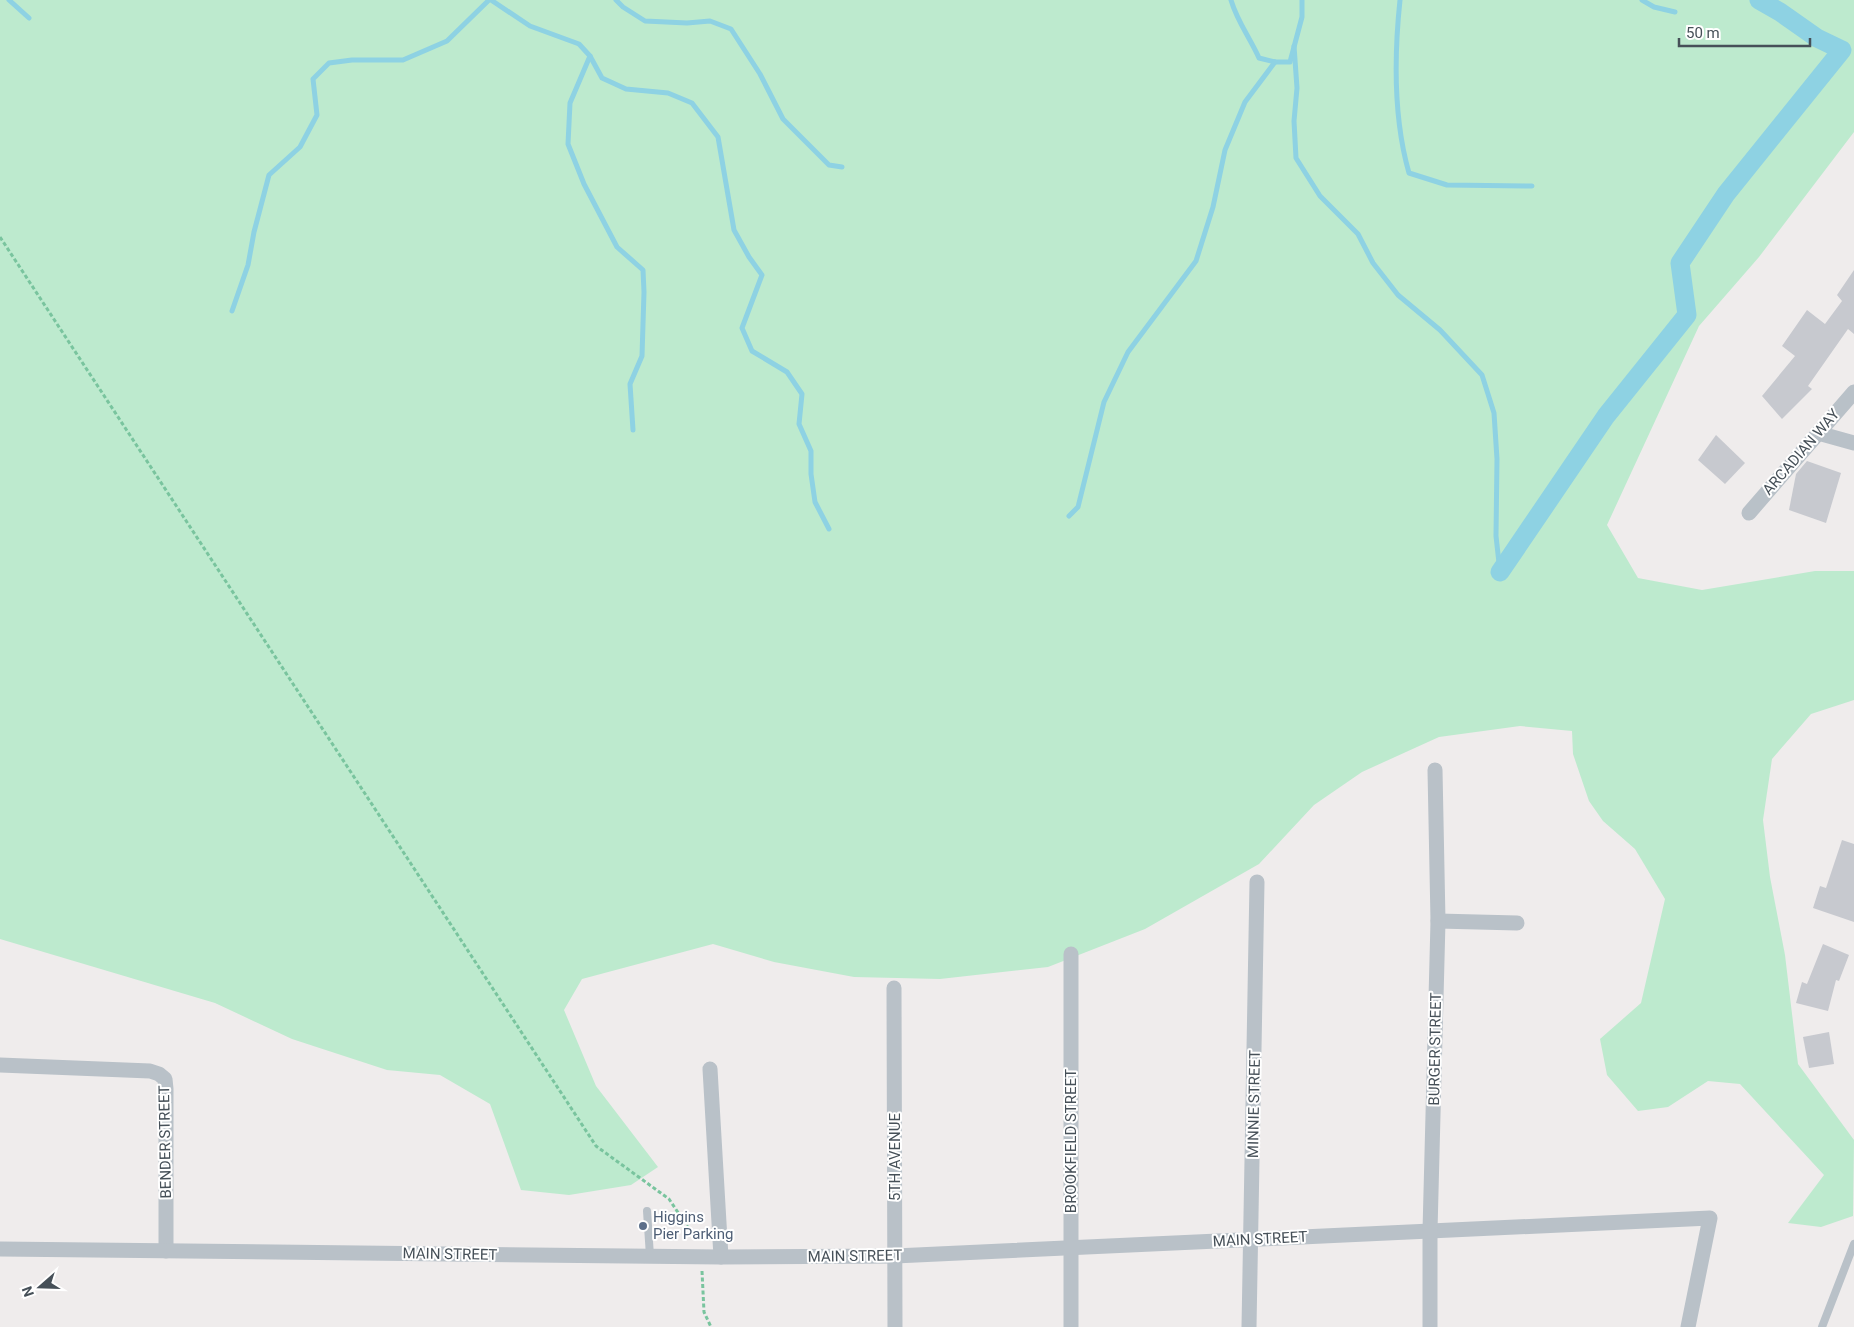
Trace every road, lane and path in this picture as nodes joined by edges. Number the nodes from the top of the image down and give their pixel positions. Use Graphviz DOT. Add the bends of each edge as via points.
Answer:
graph roads {
  1 [pos="0,237"];
  2 [pos="1854,392"];
  3 [pos="1818,433"];
  4 [pos="1854,443"];
  5 [pos="1749,513"];
  6 [pos="1435,770"];
  7 [pos="1257,882"];
  8 [pos="1438,921"];
  9 [pos="1517,922"];
  10 [pos="1071,954"];
  11 [pos="894,988"];
  12 [pos="0,1065"];
  13 [pos="710,1068"];
  14 [pos="648,1210"];
  15 [pos="1430,1230"];
  16 [pos="1251,1239"];
  17 [pos="1854,1244"];
  18 [pos="0,1249"];
  19 [pos="1071,1249"];
  20 [pos="166,1251"];
  21 [pos="650,1256"];
  22 [pos="896,1256"];
  23 [pos="701,1257"];
  24 [pos="721,1257"];
  25 [pos="711,1327"];
  26 [pos="895,1327"];
  27 [pos="1071,1327"];
  28 [pos="1249,1327"];
  29 [pos="1430,1327"];
  30 [pos="1688,1327"];
  31 [pos="1822,1327"];
  1 -- 23 [label="path" via="596,1146 669,1199 699,1245"];
  2 -- 3 [label="street, ARCADIAN WAY"];
  3 -- 4 [label="street"];
  3 -- 5 [label="street, ARCADIAN WAY"];
  6 -- 8 [label="street, BURGER STREET"];
  7 -- 16 [label="street, MINNIE STREET"];
  8 -- 9 [label="street"];
  8 -- 15 [label="street, BURGER STREET"];
  10 -- 19 [label="street, BROOKFIELD STREET"];
  11 -- 22 [label="street, 5TH AVENUE"];
  12 -- 20 [label="street, BENDER STREET" via="150,1072 164,1078"];
  13 -- 24 [label="street"];
  14 -- 21 [label="lane"];
  15 -- 16 [label="street, MAIN STREET"];
  15 -- 29 [label="street, BURGER STREET"];
  15 -- 30 [label="street, MAIN STREET" via="1710,1218"];
  16 -- 19 [label="street, MAIN STREET"];
  16 -- 28 [label="street, MINNIE STREET"];
  17 -- 31 [label="lane"];
  18 -- 20 [label="street, MAIN STREET"];
  19 -- 22 [label="street, MAIN STREET"];
  19 -- 27 [label="street, BROOKFIELD STREET"];
  20 -- 21 [label="street, MAIN STREET"];
  21 -- 23 [label="street, MAIN STREET"];
  22 -- 24 [label="street, MAIN STREET"];
  22 -- 26 [label="street, 5TH AVENUE"];
  23 -- 24 [label="street, MAIN STREET"];
  23 -- 25 [label="path" via="704,1312"];
}
